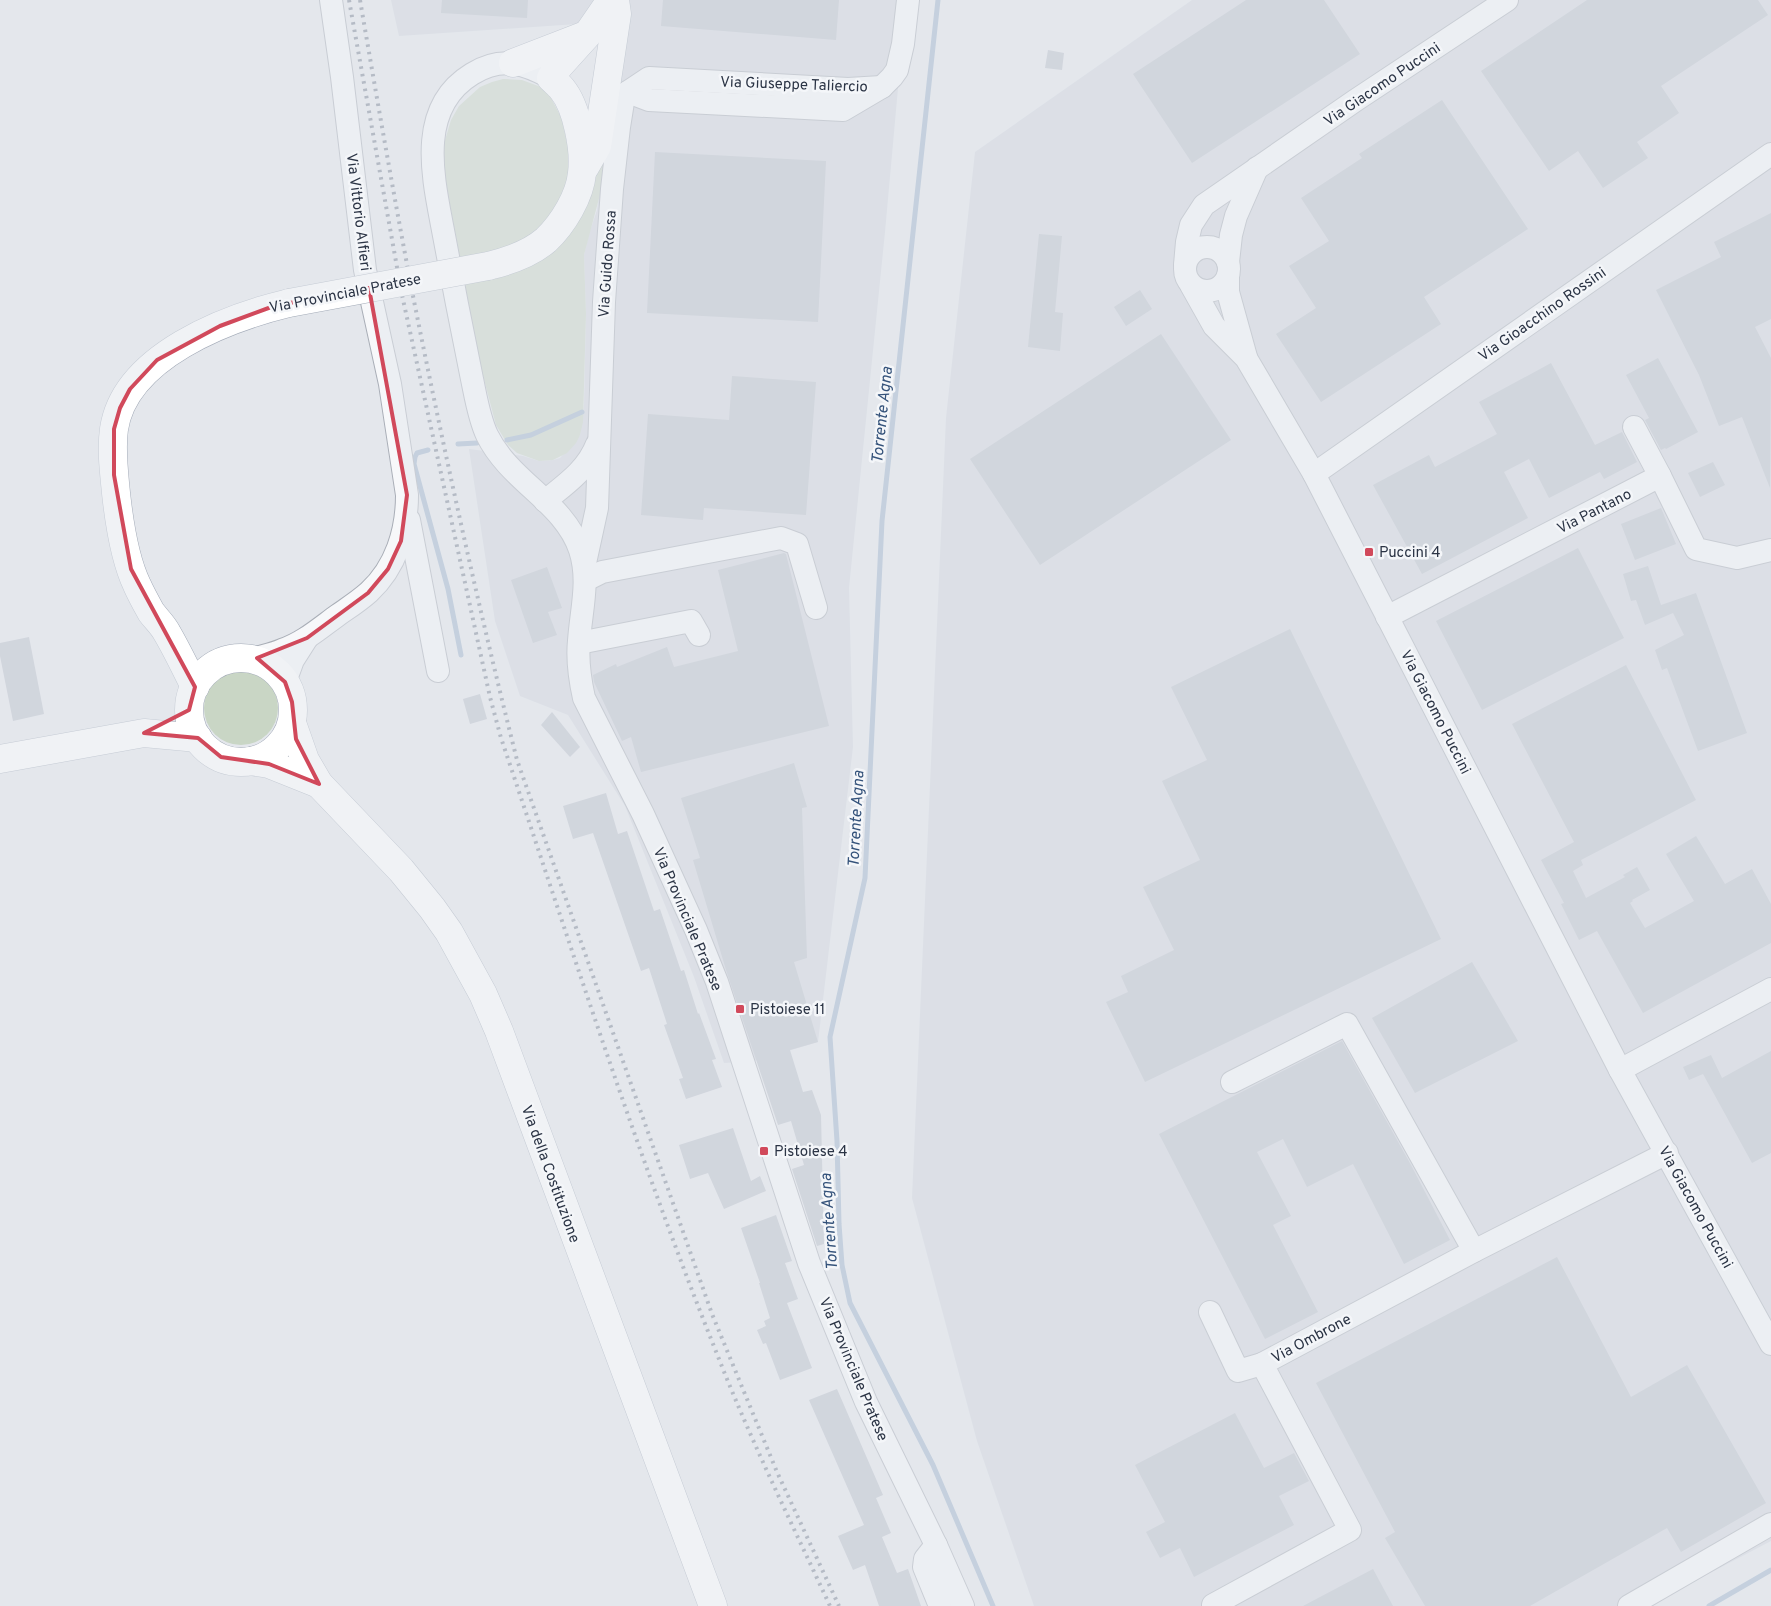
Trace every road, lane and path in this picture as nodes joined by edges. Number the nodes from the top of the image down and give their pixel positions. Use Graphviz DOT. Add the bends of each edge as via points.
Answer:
graph roads {
  1 [pos="331,0"];
  2 [pos="611,0"];
  3 [pos="615,0"];
  4 [pos="908,0"];
  5 [pos="1507,0"];
  6 [pos="587,35"];
  7 [pos="513,63"];
  8 [pos="608,65"];
  9 [pos="559,88"];
  10 [pos="628,92"];
  11 [pos="1771,154"];
  12 [pos="1257,168"];
  13 [pos="582,173"];
  14 [pos="1228,269"];
  15 [pos="1188,275"];
  16 [pos="1246,358"];
  17 [pos="1634,427"];
  18 [pos="599,438"];
  19 [pos="1314,474"];
  20 [pos="1660,476"];
  21 [pos="545,501"];
  22 [pos="407,511"];
  23 [pos="1771,550"];
  24 [pos="586,572"];
  25 [pos="816,608"];
  26 [pos="1387,617"];
  27 [pos="166,631"];
  28 [pos="699,635"];
  29 [pos="307,638"];
  30 [pos="579,643"];
  31 [pos="253,659"];
  32 [pos="215,665"];
  33 [pos="438,671"];
  34 [pos="285,682"];
  35 [pos="192,699"];
  36 [pos="292,723"];
  37 [pos="144,733"];
  38 [pos="198,738"];
  39 [pos="0,759"];
  40 [pos="250,761"];
  41 [pos="319,784"];
  42 [pos="1771,989"];
  43 [pos="1620,1070"];
  44 [pos="1232,1082"];
  45 [pos="1667,1154"];
  46 [pos="1474,1251"];
  47 [pos="1210,1312"];
  48 [pos="1771,1344"];
  49 [pos="1262,1364"];
  50 [pos="1771,1524"];
  51 [pos="936,1545"];
  52 [pos="1213,1605"];
  53 [pos="713,1606"];
  54 [pos="940,1606"];
  55 [pos="963,1606"];
  56 [pos="1628,1606"];
  1 -- 22 [label="street, Via Vittorio Alfieri" via="365,270 390,384"];
  2 -- 6 [label="main road"];
  3 -- 8 [label="main road" via="617,14"];
  4 -- 10 [label="street, Via Giuseppe Taliercio" via="897,70 882,87 848,89 648,78"];
  5 -- 12 [label="street, Via Giacomo Puccini"];
  6 -- 7 [label="main road"];
  6 -- 9 [label="main road" via="559,66"];
  7 -- 9 [label="street, Via Provinciale Pratese" via="534,68"];
  7 -- 21 [label="street, Via Provinciale Pratese" via="480,69 464,79 443,104 435,124 433,174 467,356 486,433 504,462"];
  8 -- 9 [label="main road" via="590,86"];
  8 -- 13 [label="main road" via="596,146"];
  9 -- 13 [label="main road, Via Provinciale Pratese" via="579,132"];
  10 -- 18 [label="street, Via Guido Rossa" via="623,102 612,189"];
  11 -- 19 [label="street, Via Gioacchino Rossini"];
  12 -- 14 [label="street, Via Giacomo Puccini" via="1236,216"];
  12 -- 15 [label="street, Via Giacomo Puccini" via="1204,205 1191,225 1187,242"];
  13 -- 27 [label="main road, Via Provinciale Pratese, bridge" via="577,193 559,225 547,239 513,260 258,311 191,340 157,360 130,390 120,408 114,429 114,475 131,569 152,612"];
  14 -- 15 [label="street" via="1224,283 1212,291 1197,289"];
  14 -- 15 [label="street" via="1224,255 1204,247 1192,253"];
  14 -- 16 [label="street, Via Giacomo Puccini" via="1228,292"];
  15 -- 16 [label="street, Via Giacomo Puccini" via="1214,326"];
  16 -- 19 [label="street, Via Giacomo Puccini"];
  17 -- 20 [label="street"];
  18 -- 21 [label="street, Via Guido Rossa" via="583,469"];
  18 -- 24 [label="street, Via Guido Rossa" via="597,508"];
  19 -- 26 [label="street, Via Giacomo Puccini"];
  20 -- 23 [label="street" via="1696,549 1737,558"];
  20 -- 26 [label="street, Via Pantano"];
  21 -- 24 [label="street, Via Provinciale Pratese" via="575,535"];
  22 -- 29 [label="street, Via Vittorio Alfieri" via="395,558 379,582"];
  22 -- 33 [label="street, Via Vittorio Alfieri"];
  24 -- 25 [label="street" via="602,572 781,538 797,544"];
  24 -- 30 [label="street, Via Provinciale Pratese"];
  26 -- 43 [label="street, Via Giacomo Puccini"];
  27 -- 32 [label="main road, Via Provinciale Pratese"];
  27 -- 35 [label="main road, Via Provinciale Pratese"];
  28 -- 30 [label="street" via="692,621"];
  29 -- 31 [label="street, Via Vittorio Alfieri" via="284,650"];
  29 -- 34 [label="street, Via Vittorio Alfieri" via="293,660"];
  30 -- 51 [label="street, Via Provinciale Pratese" via="584,698 643,814 696,930 809,1263 866,1402"];
  31 -- 32 [label="main road" via="227,660"];
  31 -- 34 [label="main road" via="265,664"];
  32 -- 35 [label="main road" via="200,678"];
  34 -- 36 [label="main road" via="292,702"];
  35 -- 37 [label="main road"];
  35 -- 38 [label="main road" via="193,729"];
  36 -- 40 [label="main road" via="277,748"];
  36 -- 41 [label="main road" via="305,760"];
  37 -- 38 [label="main road"];
  37 -- 39 [label="main road"];
  38 -- 40 [label="main road" via="221,757"];
  40 -- 41 [label="main road" via="269,764"];
  41 -- 53 [label="main road, Via della Costituzione" via="402,870 432,908 461,950 484,994"];
  42 -- 43 [label="street"];
  43 -- 45 [label="street, Via Giacomo Puccini"];
  44 -- 46 [label="street" via="1347,1024"];
  45 -- 46 [label="street, Via Ombrone"];
  45 -- 48 [label="street, Via Giacomo Puccini"];
  46 -- 49 [label="street, Via Ombrone"];
  47 -- 49 [label="street" via="1238,1371"];
  49 -- 52 [label="street, Via Ombrone" via="1350,1530"];
  50 -- 56 [label="street"];
  51 -- 54 [label="street" via="924,1566"];
  51 -- 55 [label="street, Via Provinciale Pratese"];
}
